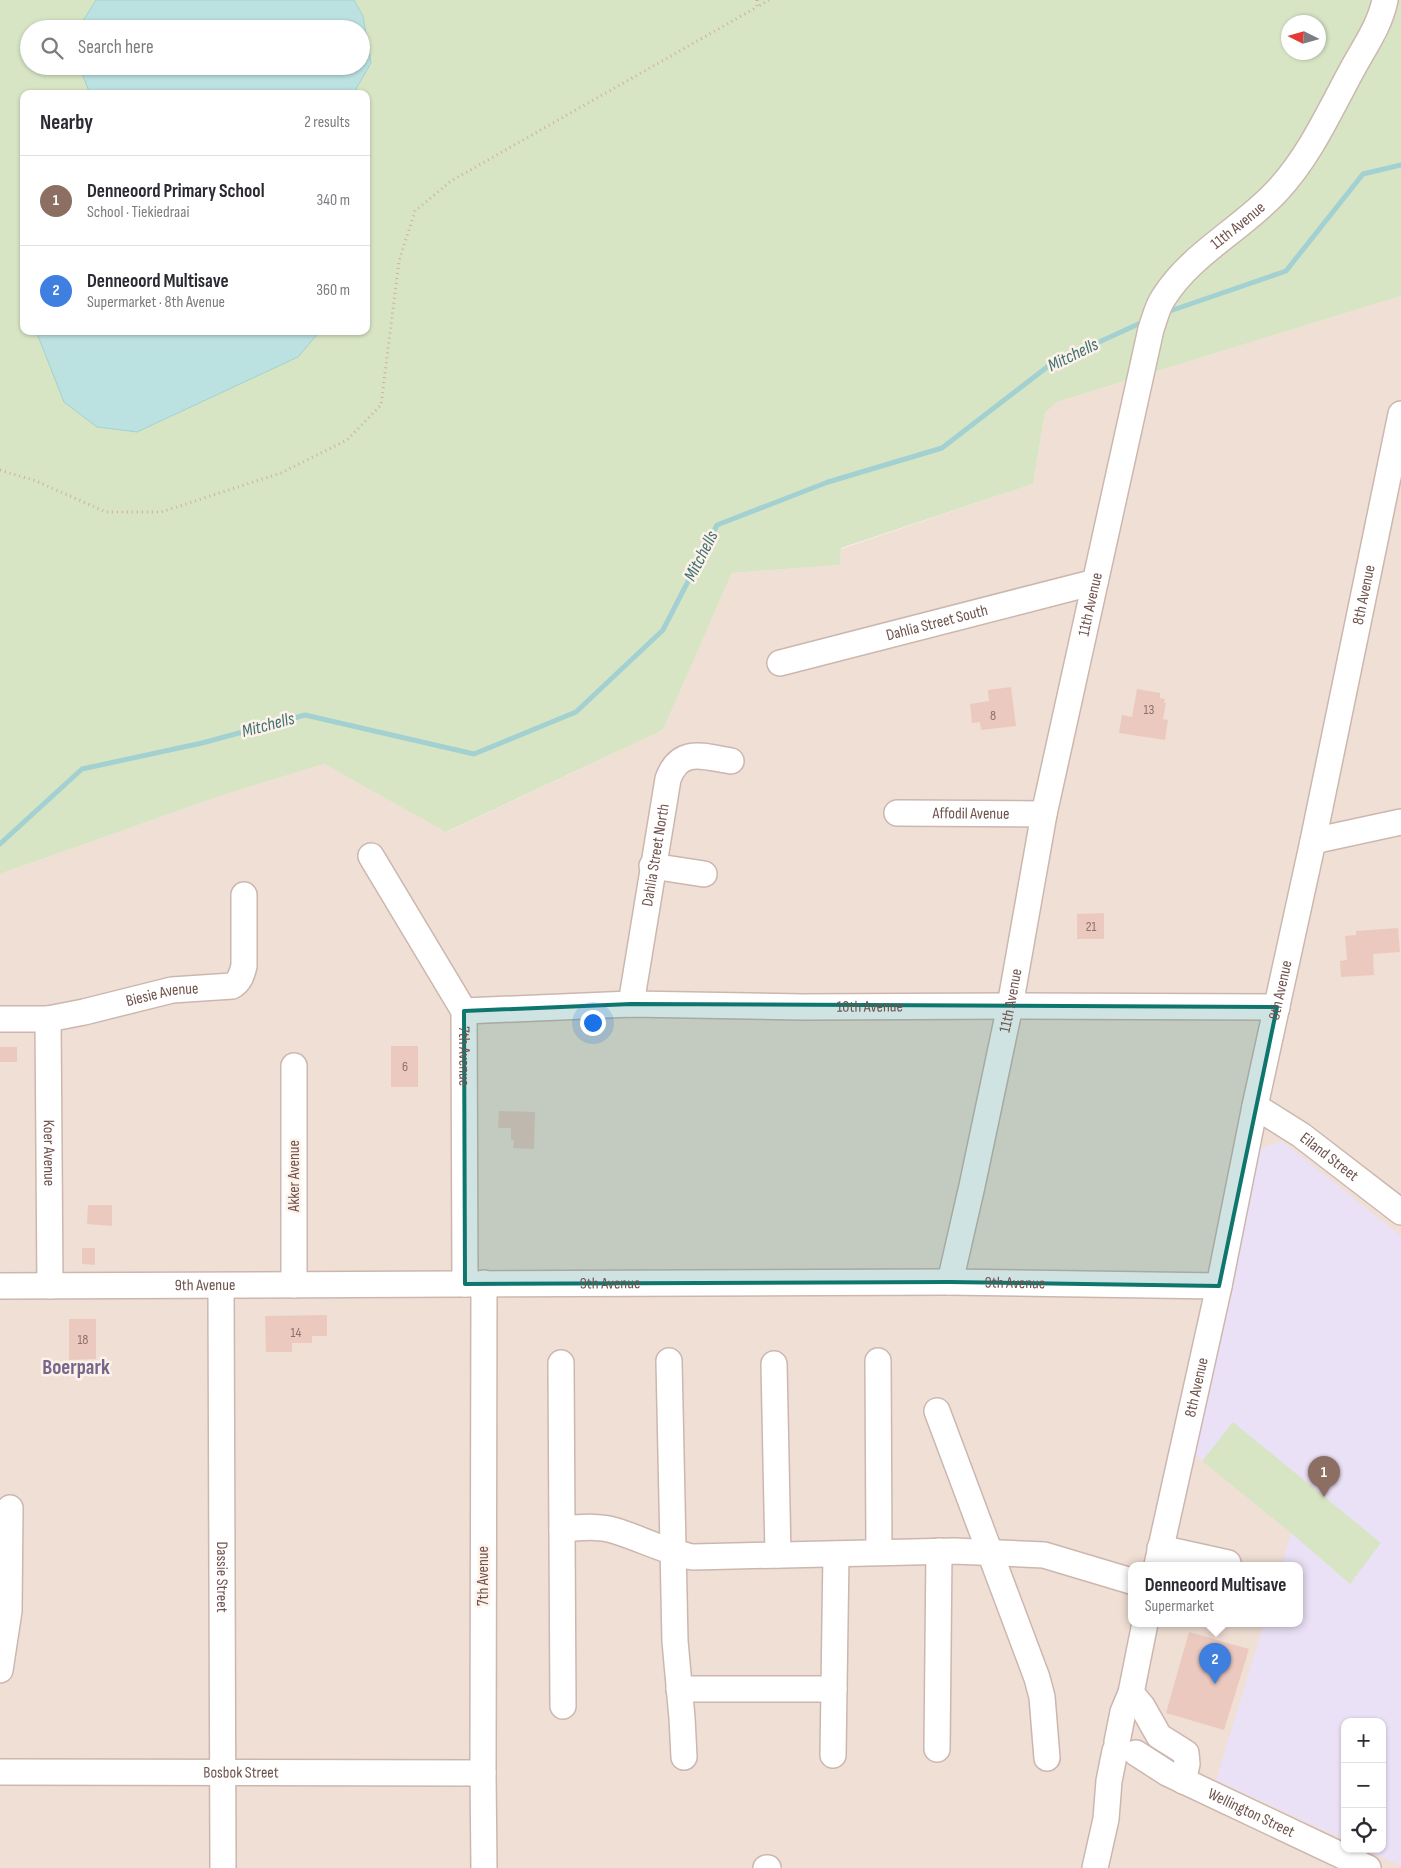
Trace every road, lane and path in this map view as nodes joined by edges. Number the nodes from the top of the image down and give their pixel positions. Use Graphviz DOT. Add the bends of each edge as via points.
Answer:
graph roads {
  1 [pos="757,0"];
  2 [pos="769,0"];
  3 [pos="1385,0"];
  4 [pos="757,7"];
  5 [pos="1401,414"];
  6 [pos="0,470"];
  7 [pos="1095,582"];
  8 [pos="780,662"];
  9 [pos="731,762"];
  10 [pos="897,813"];
  11 [pos="1044,814"];
  12 [pos="1401,822"];
  13 [pos="1313,841"];
  14 [pos="371,856"];
  15 [pos="652,866"];
  16 [pos="704,874"];
  17 [pos="244,895"];
  18 [pos="631,1004"];
  19 [pos="1010,1006"];
  20 [pos="1276,1007"];
  21 [pos="464,1011"];
  22 [pos="0,1019"];
  23 [pos="48,1019"];
  24 [pos="294,1066"];
  25 [pos="1255,1106"];
  26 [pos="1401,1212"];
  27 [pos="950,1282"];
  28 [pos="475,1284"];
  29 [pos="294,1285"];
  30 [pos="0,1286"];
  31 [pos="50,1286"];
  32 [pos="221,1286"];
  33 [pos="1219,1286"];
  34 [pos="669,1361"];
  35 [pos="878,1361"];
  36 [pos="561,1363"];
  37 [pos="774,1364"];
  38 [pos="936,1411"];
  39 [pos="10,1508"];
  40 [pos="562,1529"];
  41 [pos="938,1551"];
  42 [pos="879,1552"];
  43 [pos="673,1553"];
  44 [pos="990,1553"];
  45 [pos="836,1554"];
  46 [pos="778,1555"];
  47 [pos="1159,1557"];
  48 [pos="1229,1559"];
  49 [pos="1128,1579"];
  50 [pos="1144,1627"];
  51 [pos="0,1670"];
  52 [pos="679,1689"];
  53 [pos="834,1689"];
  54 [pos="1130,1693"];
  55 [pos="563,1706"];
  56 [pos="937,1749"];
  57 [pos="1126,1749"];
  58 [pos="833,1755"];
  59 [pos="684,1757"];
  60 [pos="1046,1758"];
  61 [pos="0,1772"];
  62 [pos="483,1773"];
  63 [pos="224,1774"];
  64 [pos="1183,1781"];
  65 [pos="224,1868"];
  66 [pos="484,1868"];
  67 [pos="1095,1868"];
  68 [pos="1368,1868"];
  1 -- 4 [label="path"];
  2 -- 4 [label="path"];
  3 -- 7 [label="street, 11th Avenue" via="1374,30 1322,126 1290,175 1260,208 1178,278 1163,298 1154,319"];
  4 -- 6 [label="path" via="451,181 415,211 398,261 381,405 347,440 281,473 161,512 106,512 36,481"];
  5 -- 13 [label="street, 8th Avenue"];
  7 -- 8 [label="street, Dahlia Street South"];
  7 -- 11 [label="street, 11th Avenue"];
  9 -- 15 [label="street, Dahlia Street North" via="687,757 678,761 671,770"];
  10 -- 11 [label="street, Affodil Avenue"];
  11 -- 19 [label="street, 11th Avenue"];
  12 -- 13 [label="street"];
  13 -- 20 [label="street, 8th Avenue"];
  14 -- 21 [label="street, 7th Avenue"];
  15 -- 16 [label="street"];
  15 -- 18 [label="street, Dahlia Street North"];
  17 -- 23 [label="street, Biesie Avenue" via="244,966 236,984 172,990"];
  18 -- 19 [label="street, 10th Avenue" via="803,1008"];
  18 -- 21 [label="street, 10th Avenue"];
  19 -- 20 [label="street, 10th Avenue"];
  19 -- 27 [label="street, 11th Avenue"];
  20 -- 25 [label="street, 8th Avenue"];
  21 -- 28 [label="street, 7th Avenue"];
  22 -- 23 [label="street, Biesie Avenue"];
  23 -- 31 [label="street, Koer Avenue"];
  24 -- 29 [label="street, Akker Avenue"];
  25 -- 26 [label="street, Eiland Street" via="1301,1135"];
  25 -- 33 [label="street, 8th Avenue"];
  27 -- 28 [label="street, 9th Avenue"];
  27 -- 33 [label="street, 9th Avenue"];
  28 -- 29 [label="street, 9th Avenue"];
  28 -- 62 [label="street, 7th Avenue"];
  29 -- 32 [label="street, 9th Avenue"];
  30 -- 31 [label="street, 9th Avenue"];
  31 -- 32 [label="street, 9th Avenue"];
  32 -- 63 [label="street, Dassie Street"];
  33 -- 47 [label="street, 8th Avenue"];
  34 -- 43 [label="street"];
  35 -- 42 [label="street"];
  36 -- 40 [label="street"];
  37 -- 46 [label="street"];
  38 -- 44 [label="street"];
  39 -- 51 [label="street" via="9,1610"];
  40 -- 43 [label="street" via="608,1529"];
  40 -- 55 [label="street"];
  41 -- 42 [label="street"];
  41 -- 44 [label="street"];
  41 -- 56 [label="street"];
  42 -- 45 [label="street"];
  43 -- 46 [label="street" via="693,1557"];
  43 -- 52 [label="street"];
  44 -- 49 [label="street" via="1044,1555"];
  44 -- 60 [label="street" via="1042,1697"];
  45 -- 46 [label="street"];
  45 -- 53 [label="street"];
  47 -- 48 [label="street"];
  50 -- 54 [label="street"];
  52 -- 53 [label="street"];
  52 -- 59 [label="street"];
  53 -- 58 [label="street"];
  54 -- 57 [label="street"];
  54 -- 64 [label="street" via="1142,1706 1159,1736 1186,1753"];
  57 -- 64 [label="street, Wellington Street"];
  57 -- 67 [label="street" via="1122,1783 1106,1819"];
  61 -- 63 [label="street, Bosbok Street"];
  62 -- 63 [label="street, Bosbok Street"];
  62 -- 66 [label="street, 7th Avenue"];
  63 -- 65 [label="street, Dassie Street"];
  64 -- 68 [label="street, Wellington Street"];
}
